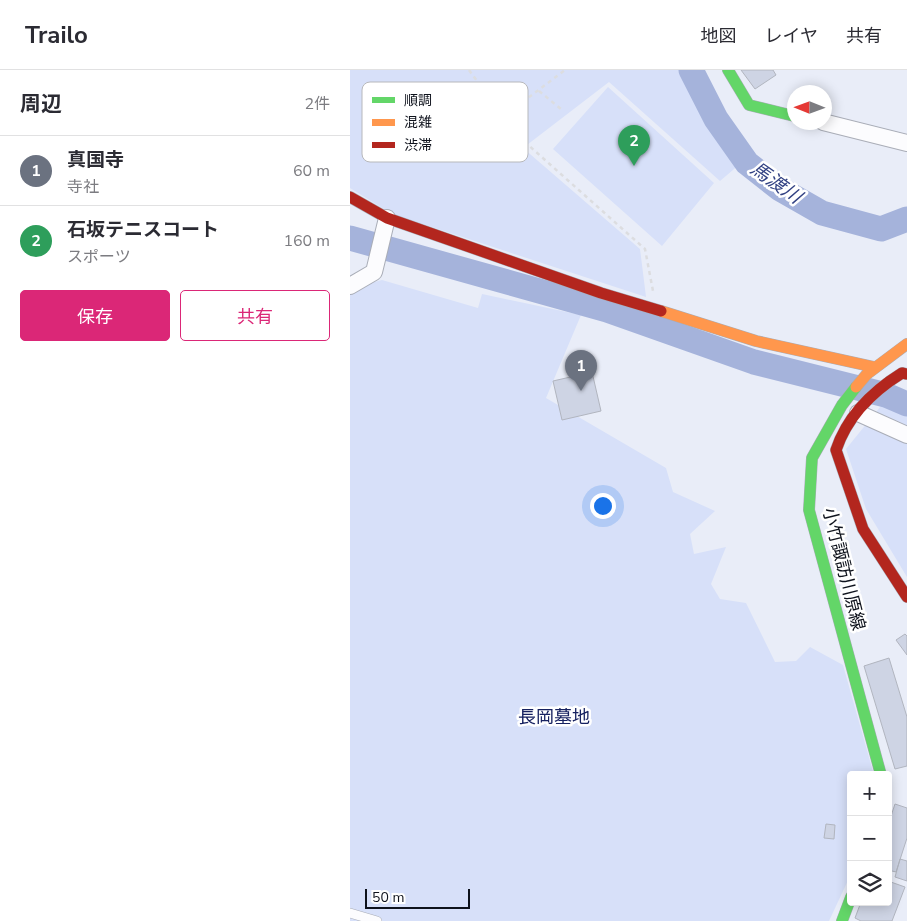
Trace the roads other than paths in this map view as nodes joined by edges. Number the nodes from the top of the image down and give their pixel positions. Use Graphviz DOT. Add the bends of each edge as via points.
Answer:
graph roads {
  1 [pos="728,70"];
  2 [pos="787,114"];
  3 [pos="832,124"];
  4 [pos="907,143"];
  5 [pos="350,197"];
  6 [pos="387,218"];
  7 [pos="350,286"];
  8 [pos="907,344"];
  9 [pos="871,370"];
  10 [pos="907,374"];
  11 [pos="858,413"];
  12 [pos="907,435"];
  13 [pos="907,598"];
  14 [pos="880,771"];
  15 [pos="848,906"];
  16 [pos="350,913"];
  17 [pos="377,921"];
  18 [pos="842,921"];
  1 -- 2 [label="street" via="748,105"];
  3 -- 4 [label="street"];
  5 -- 6 [label="street"];
  6 -- 7 [label="street" via="374,272"];
  6 -- 9 [label="street" via="601,293 756,340"];
  8 -- 9 [label="street, 小竹諏訪川原線"];
  9 -- 14 [label="street, 小竹諏訪川原線" via="842,405 812,458 809,510"];
  10 -- 11 [label="street" via="902,373 886,382"];
  11 -- 12 [label="street"];
  11 -- 13 [label="street" via="838,440 836,450 863,529"];
  15 -- 18 [label="street"];
  16 -- 17 [label="lane"];
}
